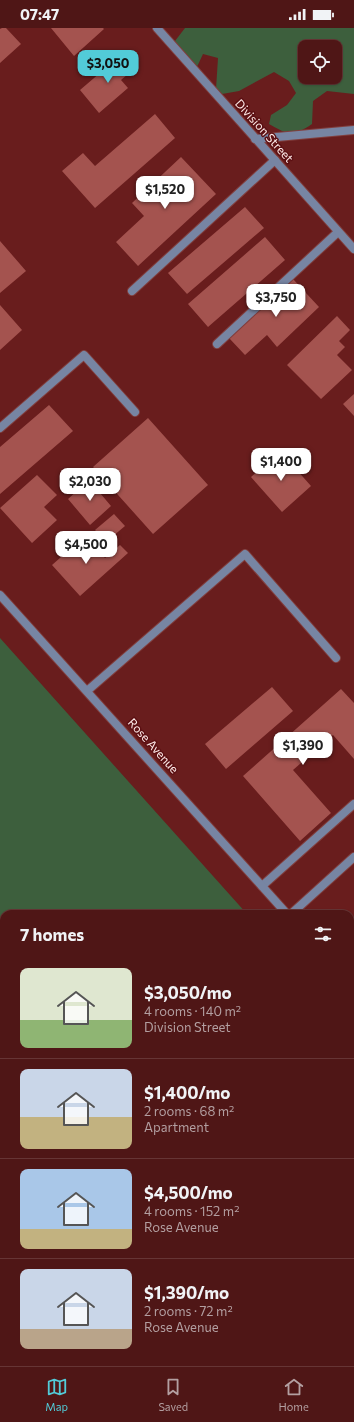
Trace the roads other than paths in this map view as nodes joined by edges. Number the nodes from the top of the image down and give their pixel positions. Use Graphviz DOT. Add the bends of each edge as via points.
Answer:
graph roads {
  1 [pos="157,28"];
  2 [pos="354,130"];
  3 [pos="255,139"];
  4 [pos="275,160"];
  5 [pos="338,232"];
  6 [pos="354,249"];
  7 [pos="132,291"];
  8 [pos="217,344"];
  9 [pos="134,412"];
  10 [pos="0,428"];
  11 [pos="0,595"];
  12 [pos="336,658"];
  13 [pos="87,691"];
  14 [pos="354,804"];
  15 [pos="354,857"];
  16 [pos="262,886"];
  17 [pos="283,910"];
  18 [pos="295,910"];
  1 -- 3 [label="street, Division Street"];
  2 -- 3 [label="street"];
  3 -- 4 [label="street, Division Street"];
  4 -- 5 [label="street, Division Street"];
  4 -- 7 [label="street"];
  5 -- 6 [label="street, Division Street"];
  5 -- 8 [label="street"];
  9 -- 10 [label="street" via="84,355"];
  11 -- 13 [label="street, Rose Avenue"];
  12 -- 13 [label="street" via="245,554"];
  13 -- 16 [label="street, Rose Avenue"];
  14 -- 16 [label="street"];
  15 -- 18 [label="street"];
  16 -- 17 [label="street, Rose Avenue"];
}
